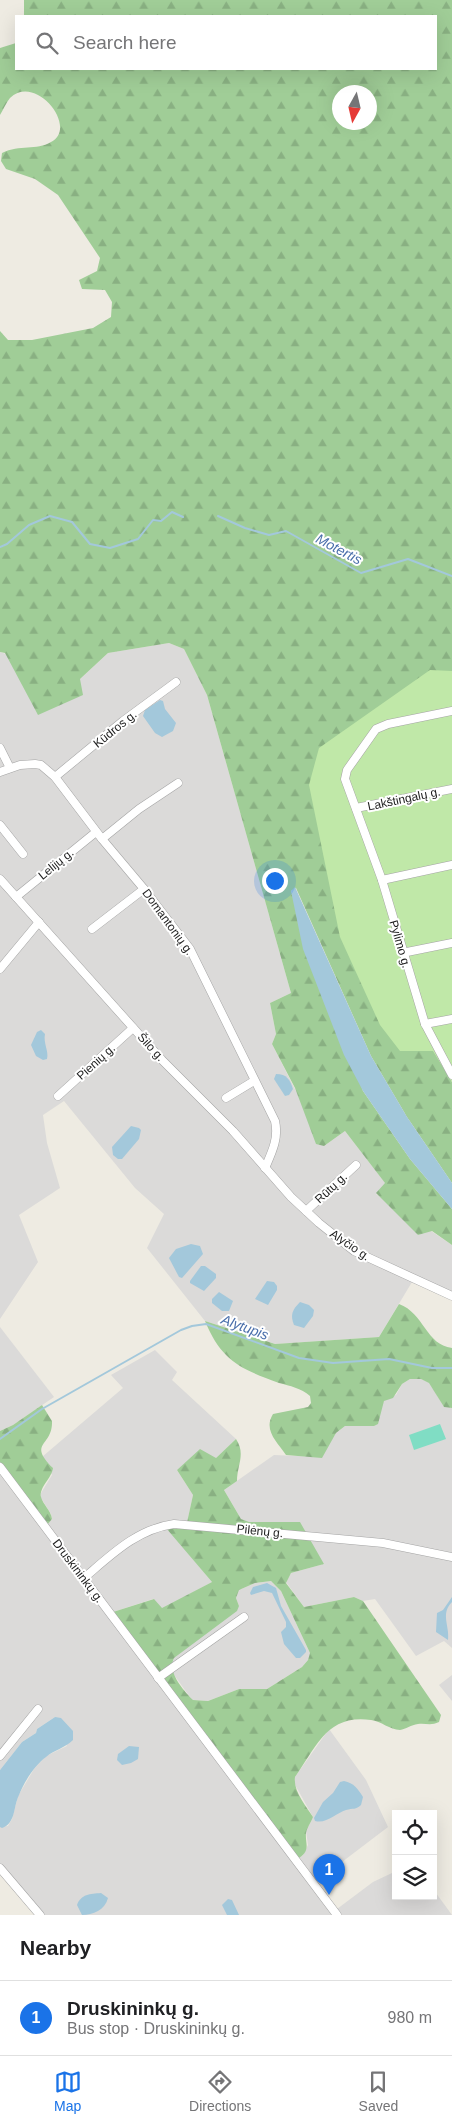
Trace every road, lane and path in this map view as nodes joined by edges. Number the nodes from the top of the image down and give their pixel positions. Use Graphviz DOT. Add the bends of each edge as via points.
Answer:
graph roads {
  1 [pos="176,682"];
  2 [pos="452,711"];
  3 [pos="0,748"];
  4 [pos="10,768"];
  5 [pos="0,772"];
  6 [pos="56,777"];
  7 [pos="178,783"];
  8 [pos="452,789"];
  9 [pos="356,808"];
  10 [pos="0,825"];
  11 [pos="96,832"];
  12 [pos="102,839"];
  13 [pos="24,854"];
  14 [pos="452,866"];
  15 [pos="0,879"];
  16 [pos="382,880"];
  17 [pos="144,889"];
  18 [pos="16,897"];
  19 [pos="39,922"];
  20 [pos="92,929"];
  21 [pos="452,944"];
  22 [pos="402,953"];
  23 [pos="0,969"];
  24 [pos="452,1019"];
  25 [pos="425,1024"];
  26 [pos="133,1028"];
  27 [pos="452,1075"];
  28 [pos="254,1081"];
  29 [pos="58,1096"];
  30 [pos="226,1098"];
  31 [pos="356,1165"];
  32 [pos="266,1168"];
  33 [pos="306,1211"];
  34 [pos="452,1296"];
  35 [pos="0,1467"];
  36 [pos="452,1557"];
  37 [pos="84,1578"];
  38 [pos="244,1617"];
  39 [pos="158,1678"];
  40 [pos="38,1709"];
  41 [pos="0,1756"];
  42 [pos="0,1868"];
  43 [pos="335,1914"];
  44 [pos="40,1915"];
  1 -- 6 [label="street, Kūdros g."];
  2 -- 9 [label="street, Pylimo g." via="376,729 347,770 345,779"];
  3 -- 4 [label="street"];
  4 -- 5 [label="street, Domantonių g."];
  4 -- 6 [label="street, Domantonių g." via="28,763 41,765"];
  6 -- 11 [label="street, Domantonių g."];
  7 -- 12 [label="street"];
  8 -- 9 [label="street, Lakštingalų g."];
  9 -- 16 [label="street, Pylimo g."];
  10 -- 13 [label="street"];
  11 -- 12 [label="street, Domantonių g."];
  11 -- 18 [label="street, Lelijų g."];
  12 -- 17 [label="street, Domantonių g."];
  14 -- 16 [label="street"];
  15 -- 18 [label="street, Šilo g."];
  16 -- 22 [label="street, Pylimo g."];
  17 -- 20 [label="street"];
  17 -- 28 [label="street, Domantonių g." via="190,950"];
  18 -- 19 [label="street, Šilo g."];
  19 -- 23 [label="street"];
  19 -- 26 [label="street, Šilo g."];
  21 -- 22 [label="street"];
  22 -- 25 [label="street, Pylimo g."];
  24 -- 25 [label="street"];
  25 -- 27 [label="street, Pylimo g."];
  26 -- 29 [label="street, Pienių g."];
  26 -- 32 [label="street, Šilo g."];
  28 -- 30 [label="street"];
  28 -- 32 [label="street, Domantonių g." via="277,1131"];
  31 -- 33 [label="street, Rūtų g."];
  32 -- 33 [label="street, Alyčio g."];
  33 -- 34 [label="street, Alyčio g." via="354,1250"];
  35 -- 37 [label="street, Druskininkų g."];
  36 -- 37 [label="street, Pilėnų g." via="383,1543 174,1524 151,1529 138,1536"];
  37 -- 39 [label="street, Druskininkų g."];
  38 -- 39 [label="street"];
  39 -- 43 [label="street, Druskininkų g."];
  40 -- 41 [label="street"];
  42 -- 44 [label="street"];
}
